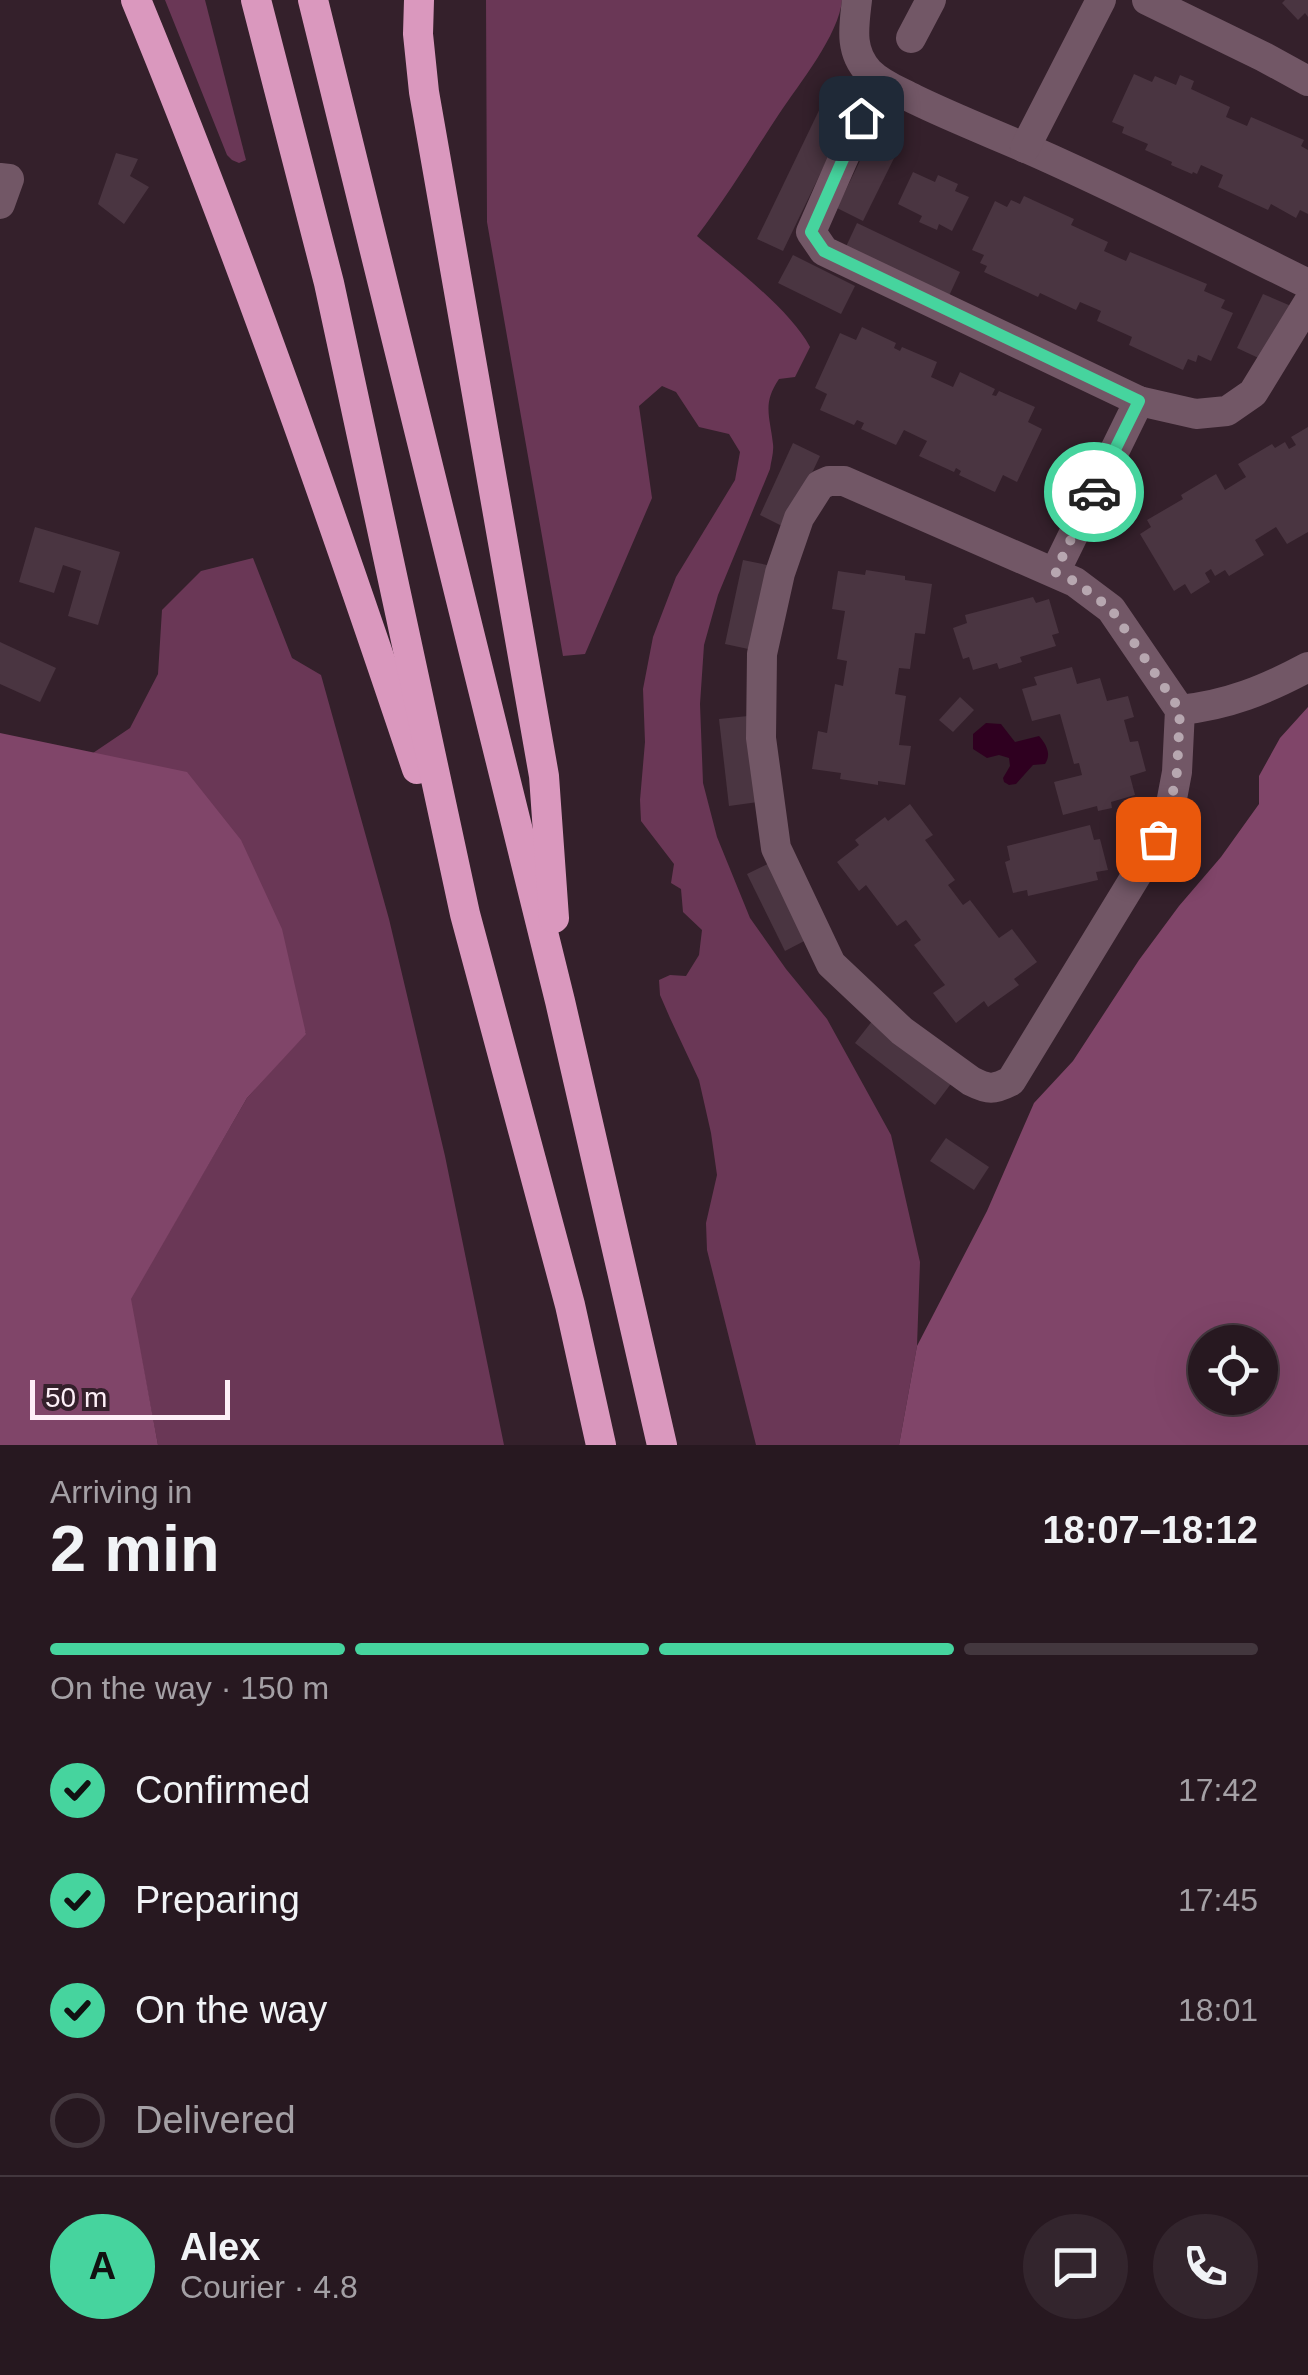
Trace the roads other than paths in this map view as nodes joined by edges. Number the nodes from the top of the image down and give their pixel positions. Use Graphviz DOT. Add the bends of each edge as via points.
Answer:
graph roads {
  1 [pos="136,0"];
  2 [pos="256,0"];
  3 [pos="313,0"];
  4 [pos="419,0"];
  5 [pos="857,0"];
  6 [pos="931,0"];
  7 [pos="1102,0"];
  8 [pos="1148,0"];
  9 [pos="911,38"];
  10 [pos="1308,81"];
  11 [pos="861,118"];
  12 [pos="1026,148"];
  13 [pos="1308,284"];
  14 [pos="1308,303"];
  15 [pos="1139,401"];
  16 [pos="1055,572"];
  17 [pos="1308,668"];
  18 [pos="1180,710"];
  19 [pos="465,914"];
  20 [pos="560,1001"];
  21 [pos="602,1445"];
  22 [pos="662,1445"];
  1 -- 19 [label="highway" via="295,412"];
  2 -- 19 [label="highway" via="328,284"];
  3 -- 20 [label="highway"];
  4 -- 20 [label="highway" via="424,92 544,776"];
  5 -- 12 [label="street" via="857,57 870,73"];
  6 -- 9 [label="street"];
  7 -- 12 [label="street"];
  8 -- 10 [label="street"];
  11 -- 15 [label="street" via="811,232 824,251"];
  12 -- 13 [label="street"];
  14 -- 15 [label="street" via="1253,393 1227,410 1196,414"];
  15 -- 16 [label="street"];
  16 -- 18 [label="street" via="1111,609"];
  16 -- 18 [label="street" via="844,481 829,481 812,495 780,574 762,654 761,738 776,848 830,964 902,1031 971,1081 995,1089 1011,1081 1166,826"];
  17 -- 18 [label="street" via="1262,691"];
  19 -- 21 [label="highway"];
  20 -- 22 [label="highway"];
}
